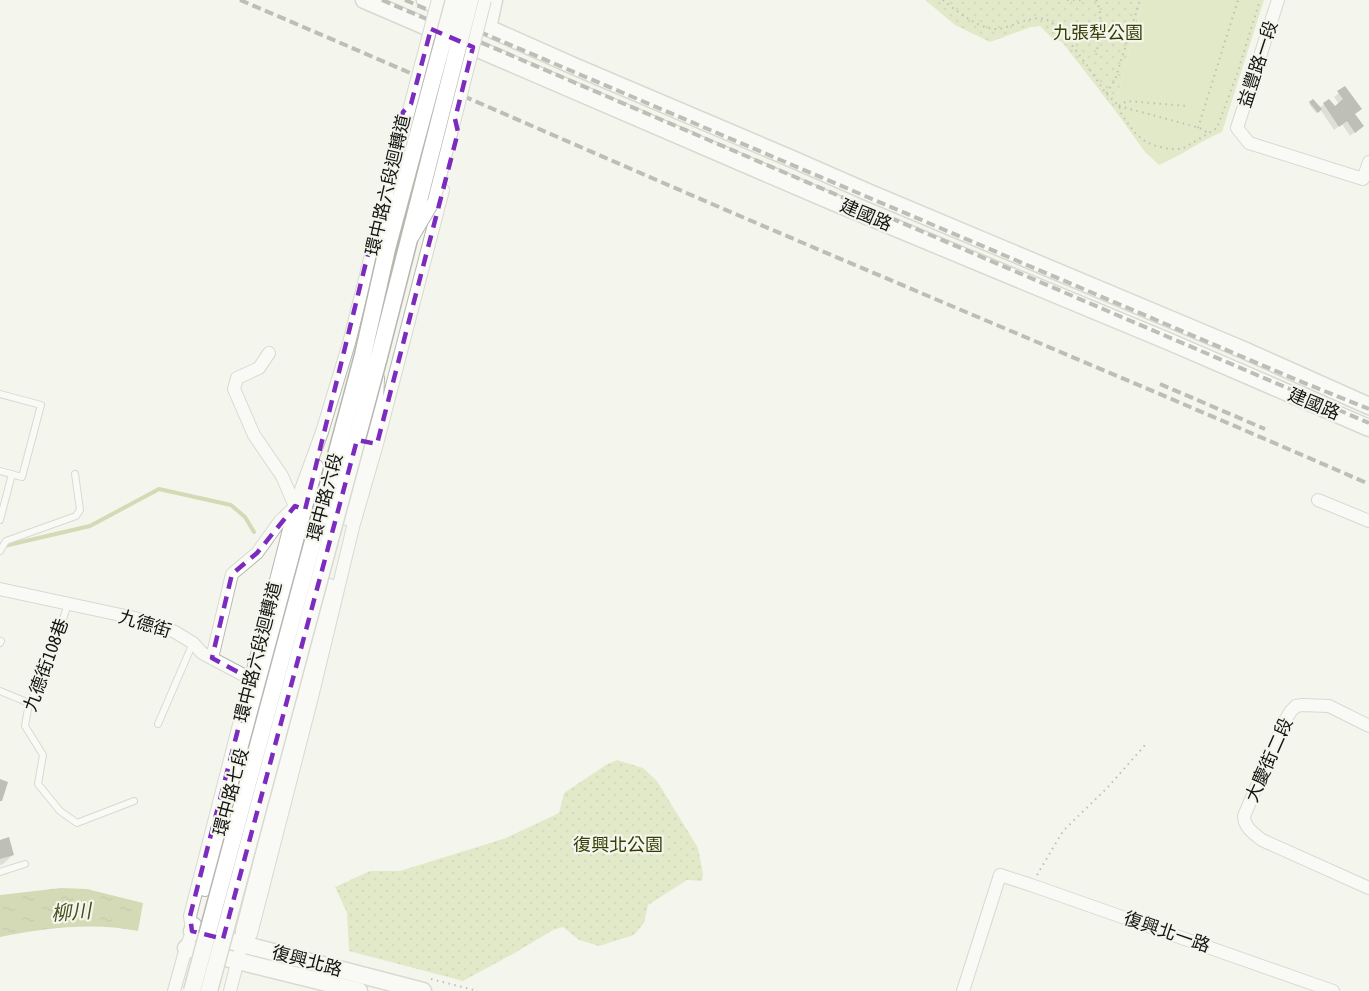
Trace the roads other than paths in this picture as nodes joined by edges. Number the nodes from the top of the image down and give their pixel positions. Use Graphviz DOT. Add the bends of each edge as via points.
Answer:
graph roads {
  1 [pos="364,0"];
  2 [pos="454,0"];
  3 [pos="470,0"];
  4 [pos="484,0"];
  5 [pos="495,0"];
  6 [pos="1278,0"];
  7 [pos="432,1"];
  8 [pos="488,28"];
  9 [pos="1369,162"];
  10 [pos="1366,180"];
  11 [pos="408,244"];
  12 [pos="387,249"];
  13 [pos="269,353"];
  14 [pos="371,356"];
  15 [pos="0,394"];
  16 [pos="1369,406"];
  17 [pos="1369,428"];
  18 [pos="324,433"];
  19 [pos="372,443"];
  20 [pos="0,471"];
  21 [pos="12,474"];
  22 [pos="75,474"];
  23 [pos="1318,500"];
  24 [pos="300,508"];
  25 [pos="0,520"];
  26 [pos="1369,521"];
  27 [pos="349,526"];
  28 [pos="0,551"];
  29 [pos="0,589"];
  30 [pos="68,604"];
  31 [pos="193,643"];
  32 [pos="212,658"];
  33 [pos="256,680"];
  34 [pos="0,691"];
  35 [pos="307,696"];
  36 [pos="29,703"];
  37 [pos="158,724"];
  38 [pos="1369,726"];
  39 [pos="134,801"];
  40 [pos="25,864"];
  41 [pos="0,872"];
  42 [pos="1369,888"];
  43 [pos="192,930"];
  44 [pos="243,944"];
  45 [pos="186,948"];
  46 [pos="238,961"];
  47 [pos="392,987"];
  48 [pos="174,991"];
  49 [pos="192,991"];
  50 [pos="209,991"];
  51 [pos="230,991"];
  52 [pos="359,991"];
  53 [pos="423,991"];
  54 [pos="963,991"];
  55 [pos="1333,991"];
  1 -- 17 [label="street, 建國路"];
  2 -- 12 [label="street, bridge"];
  3 -- 11 [label="street, bridge"];
  4 -- 11 [label="street, 環中路六段, bridge" via="434,201"];
  5 -- 8 [label="street"];
  6 -- 10 [label="street, 益豐路一段" via="1237,128 1249,144"];
  7 -- 8 [label="street, 建國路"];
  7 -- 12 [label="street, 環中路六段, bridge" via="388,190"];
  8 -- 16 [label="street, 建國路"];
  9 -- 10 [label="street"];
  11 -- 14 [label="street, 環中路六段, bridge"];
  12 -- 14 [label="street, 環中路六段, bridge"];
  13 -- 24 [label="street" via="259,368 237,378 234,389 254,435"];
  14 -- 18 [label="street, 環中路七段" via="337,398"];
  14 -- 19 [label="street, 環中路六段" via="377,399"];
  14 -- 49 [label="street, 環中路六段, bridge"];
  14 -- 50 [label="street, 環中路六段, bridge"];
  15 -- 21 [label="lane" via="41,405 22,477"];
  18 -- 19 [label="street"];
  18 -- 19 [label="street, 環中路六段迴轉道" via="375,243 403,112 414,102 451,114 458,132"];
  18 -- 24 [label="street, 環中路七段"];
  19 -- 27 [label="street, 環中路六段"];
  20 -- 21 [label="lane"];
  21 -- 25 [label="lane"];
  22 -- 28 [label="lane" via="80,510 76,516 6,541"];
  23 -- 26 [label="street"];
  24 -- 27 [label="street"];
  24 -- 32 [label="street" via="280,521 257,553 232,574"];
  24 -- 33 [label="street, 環中路七段"];
  27 -- 35 [label="street, 環中路六段"];
  29 -- 30 [label="street, 九德街"];
  30 -- 31 [label="street, 九德街" via="144,620"];
  30 -- 36 [label="lane, 九德街108巷" via="44,677"];
  31 -- 32 [label="street, 九德街"];
  31 -- 37 [label="lane"];
  32 -- 33 [label="street, 九德街"];
  33 -- 35 [label="street, 九德街"];
  33 -- 43 [label="street, 環中路七段"];
  34 -- 36 [label="lane"];
  35 -- 44 [label="street, 環中路六段" via="242,931"];
  36 -- 39 [label="lane, 九德街108巷" via="25,726 42,754 38,784 60,811 77,824"];
  38 -- 42 [label="street, 大慶街二段" via="1329,706 1296,706 1284,722 1244,821 1262,840"];
  40 -- 41 [label="lane"];
  43 -- 44 [label="street, 復興北路"];
  43 -- 45 [label="street, 環中路七段"];
  44 -- 46 [label="street, 環中路六段"];
  44 -- 47 [label="street, 復興北路"];
  45 -- 46 [label="street, 復興北路"];
  45 -- 48 [label="street, 環中路七段"];
  46 -- 51 [label="street, 環中路六段"];
  46 -- 52 [label="street, 復興北路"];
  47 -- 53 [label="street, 復興北路"];
  54 -- 55 [label="street, 復興北一路" via="1000,875"];
}
